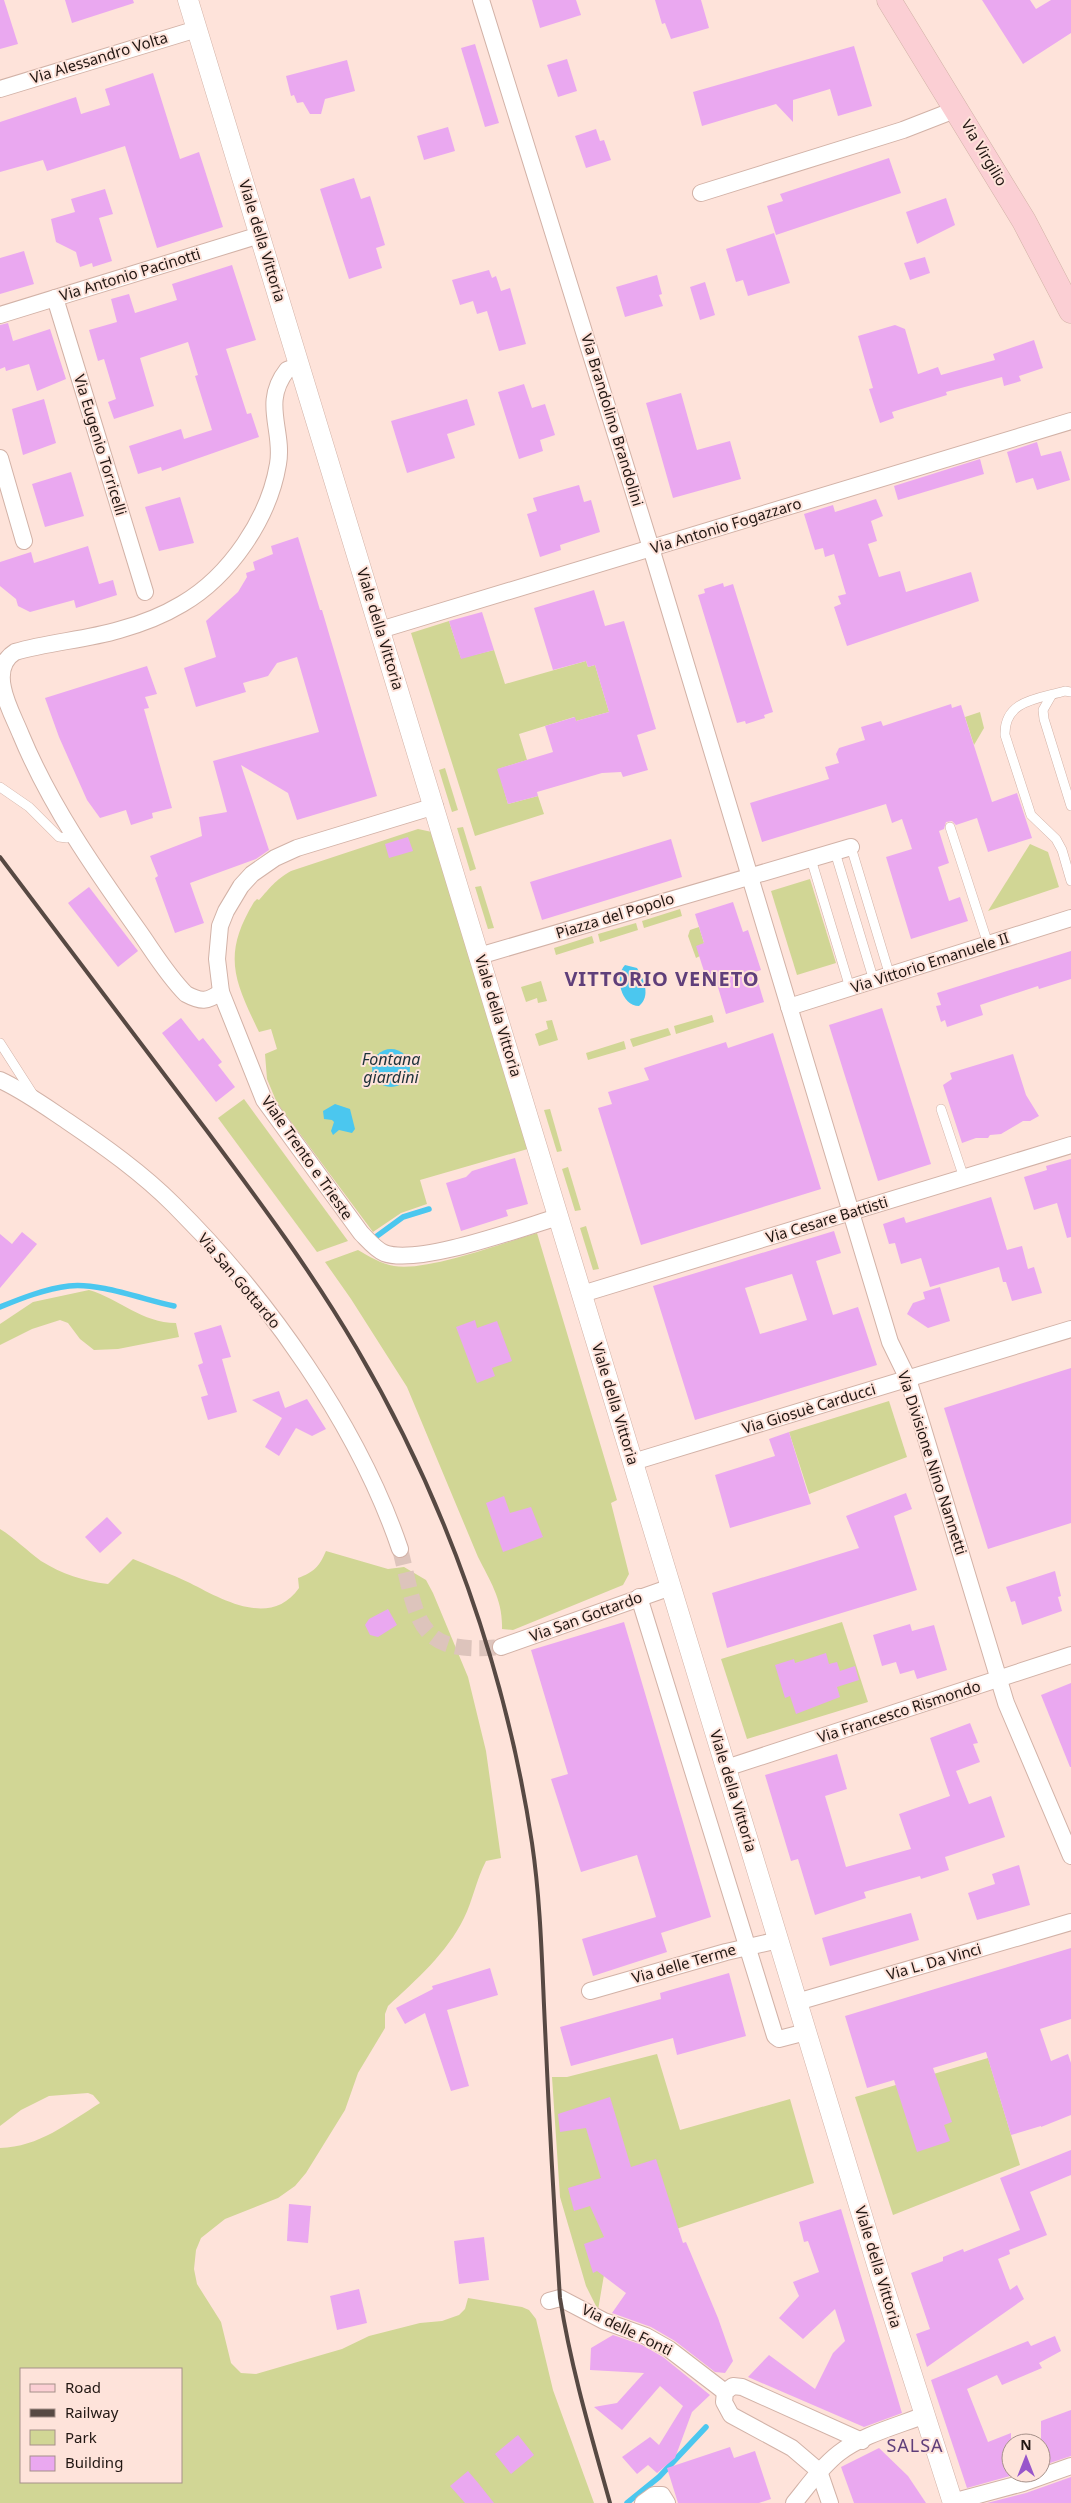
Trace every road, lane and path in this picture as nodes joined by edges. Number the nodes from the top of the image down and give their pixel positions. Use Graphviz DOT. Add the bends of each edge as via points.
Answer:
graph roads {
  1 [pos="188,0"];
  2 [pos="481,0"];
  3 [pos="889,0"];
  4 [pos="197,29"];
  5 [pos="0,89"];
  6 [pos="957,109"];
  7 [pos="701,193"];
  8 [pos="260,235"];
  9 [pos="55,298"];
  10 [pos="1071,311"];
  11 [pos="0,314"];
  12 [pos="300,365"];
  13 [pos="1071,421"];
  14 [pos="0,458"];
  15 [pos="24,541"];
  16 [pos="652,548"];
  17 [pos="145,592"];
  18 [pos="380,630"];
  19 [pos="1071,692"];
  20 [pos="1051,695"];
  21 [pos="0,787"];
  22 [pos="435,806"];
  23 [pos="1071,806"];
  24 [pos="950,827"];
  25 [pos="72,834"];
  26 [pos="843,850"];
  27 [pos="812,859"];
  28 [pos="750,875"];
  29 [pos="1071,881"];
  30 [pos="1071,918"];
  31 [pos="988,944"];
  32 [pos="480,956"];
  33 [pos="882,978"];
  34 [pos="850,988"];
  35 [pos="221,992"];
  36 [pos="789,1008"];
  37 [pos="0,1043"];
  38 [pos="0,1080"];
  39 [pos="37,1101"];
  40 [pos="941,1109"];
  41 [pos="1071,1145"];
  42 [pos="964,1178"];
  43 [pos="850,1212"];
  44 [pos="558,1216"];
  45 [pos="582,1294"];
  46 [pos="1071,1328"];
  47 [pos="908,1379"];
  48 [pos="633,1462"];
  49 [pos="400,1549"];
  50 [pos="671,1587"];
  51 [pos="640,1597"];
  52 [pos="501,1647"];
  53 [pos="1071,1655"];
  54 [pos="998,1679"];
  55 [pos="726,1768"];
  56 [pos="1071,1856"];
  57 [pos="1071,1922"];
  58 [pos="779,1940"];
  59 [pos="747,1946"];
  60 [pos="590,1991"];
  61 [pos="797,2002"];
  62 [pos="806,2032"];
  63 [pos="549,2301"];
  64 [pos="725,2392"];
  65 [pos="925,2416"];
  66 [pos="862,2440"];
  67 [pos="1071,2466"];
  68 [pos="819,2471"];
  69 [pos="952,2502"];
  70 [pos="643,2503"];
  71 [pos="668,2503"];
  72 [pos="794,2503"];
  73 [pos="830,2503"];
  1 -- 4 [label="street, Viale della Vittoria"];
  2 -- 16 [label="street, Via Brandolino Brandolini"];
  3 -- 6 [label="main road, Via Virgilio"];
  4 -- 5 [label="street, Via Alessandro Volta"];
  4 -- 8 [label="street, Viale della Vittoria"];
  6 -- 7 [label="street" via="903,130"];
  6 -- 10 [label="main road, Via Virgilio" via="1042,252"];
  8 -- 9 [label="street, Via Antonio Pacinotti"];
  8 -- 12 [label="street, Viale della Vittoria"];
  9 -- 11 [label="street, Via Antonio Pacinotti"];
  9 -- 17 [label="street, Via Eugenio Torricelli"];
  12 -- 18 [label="street, Viale della Vittoria"];
  12 -- 25 [label="street" via="287,370 277,386 274,417 280,444 272,492 253,530 218,574 184,603 143,623 9,656 3,669 6,700 31,759"];
  13 -- 16 [label="street, Via Antonio Fogazzaro"];
  14 -- 15 [label="street"];
  16 -- 18 [label="street, Via Antonio Fogazzaro"];
  16 -- 28 [label="street, Via Brandolino Brandolini"];
  18 -- 22 [label="street, Viale della Vittoria"];
  19 -- 20 [label="lane"];
  20 -- 23 [label="lane" via="1043,710 1044,719"];
  20 -- 29 [label="lane" via="1010,712 1005,723 1005,735 1031,815 1056,839"];
  21 -- 25 [label="lane" via="30,807 59,837 67,838"];
  22 -- 32 [label="street, Viale della Vittoria"];
  22 -- 35 [label="street, Viale Trento e Trieste" via="297,848 252,874 233,898 220,926 217,959"];
  24 -- 31 [label="lane"];
  25 -- 35 [label="street" via="179,987 199,1001 209,1001"];
  26 -- 27 [label="street, Piazza del Popolo"];
  26 -- 33 [label="lane"];
  26 -- 33 [label="lane"];
  27 -- 28 [label="street, Piazza del Popolo"];
  27 -- 34 [label="lane"];
  28 -- 32 [label="street, Piazza del Popolo"];
  28 -- 36 [label="street, Via Divisione Nino Nannetti"];
  30 -- 31 [label="street, Via Vittorio Emanuele II"];
  31 -- 33 [label="street, Via Vittorio Emanuele II"];
  32 -- 44 [label="street, Viale della Vittoria"];
  33 -- 34 [label="street, Via Vittorio Emanuele II"];
  34 -- 36 [label="street, Via Vittorio Emanuele II"];
  35 -- 44 [label="street, Viale Trento e Trieste" via="264,1100 361,1233 383,1253 408,1257 435,1253"];
  36 -- 43 [label="street, Via Divisione Nino Nannetti"];
  37 -- 39 [label="lane"];
  38 -- 39 [label="street, Via San Gottardo"];
  39 -- 49 [label="street, Via San Gottardo" via="114,1154 173,1204 224,1259 278,1328 337,1416 371,1474"];
  40 -- 42 [label="lane"];
  41 -- 42 [label="street, Via Cesare Battisti"];
  42 -- 43 [label="street, Via Cesare Battisti"];
  43 -- 45 [label="street, Via Cesare Battisti"];
  43 -- 47 [label="street, Via Divisione Nino Nannetti" via="890,1342"];
  44 -- 45 [label="street, Viale della Vittoria"];
  45 -- 48 [label="street, Viale della Vittoria"];
  46 -- 47 [label="street, Via Giosuè Carducci"];
  47 -- 48 [label="street, Via Giosuè Carducci"];
  47 -- 54 [label="street, Via Divisione Nino Nannetti"];
  48 -- 50 [label="street, Viale della Vittoria"];
  50 -- 51 [label="street, Via San Gottardo"];
  50 -- 55 [label="street, Viale della Vittoria"];
  51 -- 52 [label="street, Via San Gottardo"];
  51 -- 59 [label="street, Viale della Vittoria"];
  53 -- 54 [label="street, Via Francesco Rismondo"];
  54 -- 55 [label="street, Via Francesco Rismondo"];
  54 -- 56 [label="street, Via Divisione Nino Nannetti"];
  55 -- 58 [label="street, Viale della Vittoria"];
  57 -- 61 [label="street, Via L. Da Vinci"];
  58 -- 59 [label="street, Via delle Terme"];
  58 -- 61 [label="street, Viale della Vittoria"];
  59 -- 60 [label="street, Via delle Terme"];
  59 -- 62 [label="street, Viale della Vittoria" via="775,2036 779,2039"];
  61 -- 62 [label="street, Viale della Vittoria"];
  62 -- 65 [label="street, Viale della Vittoria"];
  63 -- 64 [label="street, Via delle Fonti" via="560,2298 604,2321 646,2336 679,2356"];
  64 -- 66 [label="street" via="733,2386 742,2386"];
  64 -- 68 [label="street" via="724,2402 731,2414 792,2448"];
  65 -- 66 [label="street"];
  65 -- 69 [label="street, Viale della Vittoria"];
  66 -- 68 [label="street" via="839,2453"];
  67 -- 69 [label="street"];
  68 -- 72 [label="street"];
  68 -- 73 [label="street"];
  70 -- 71 [label="street" via="654,2496 662,2496"];
}
